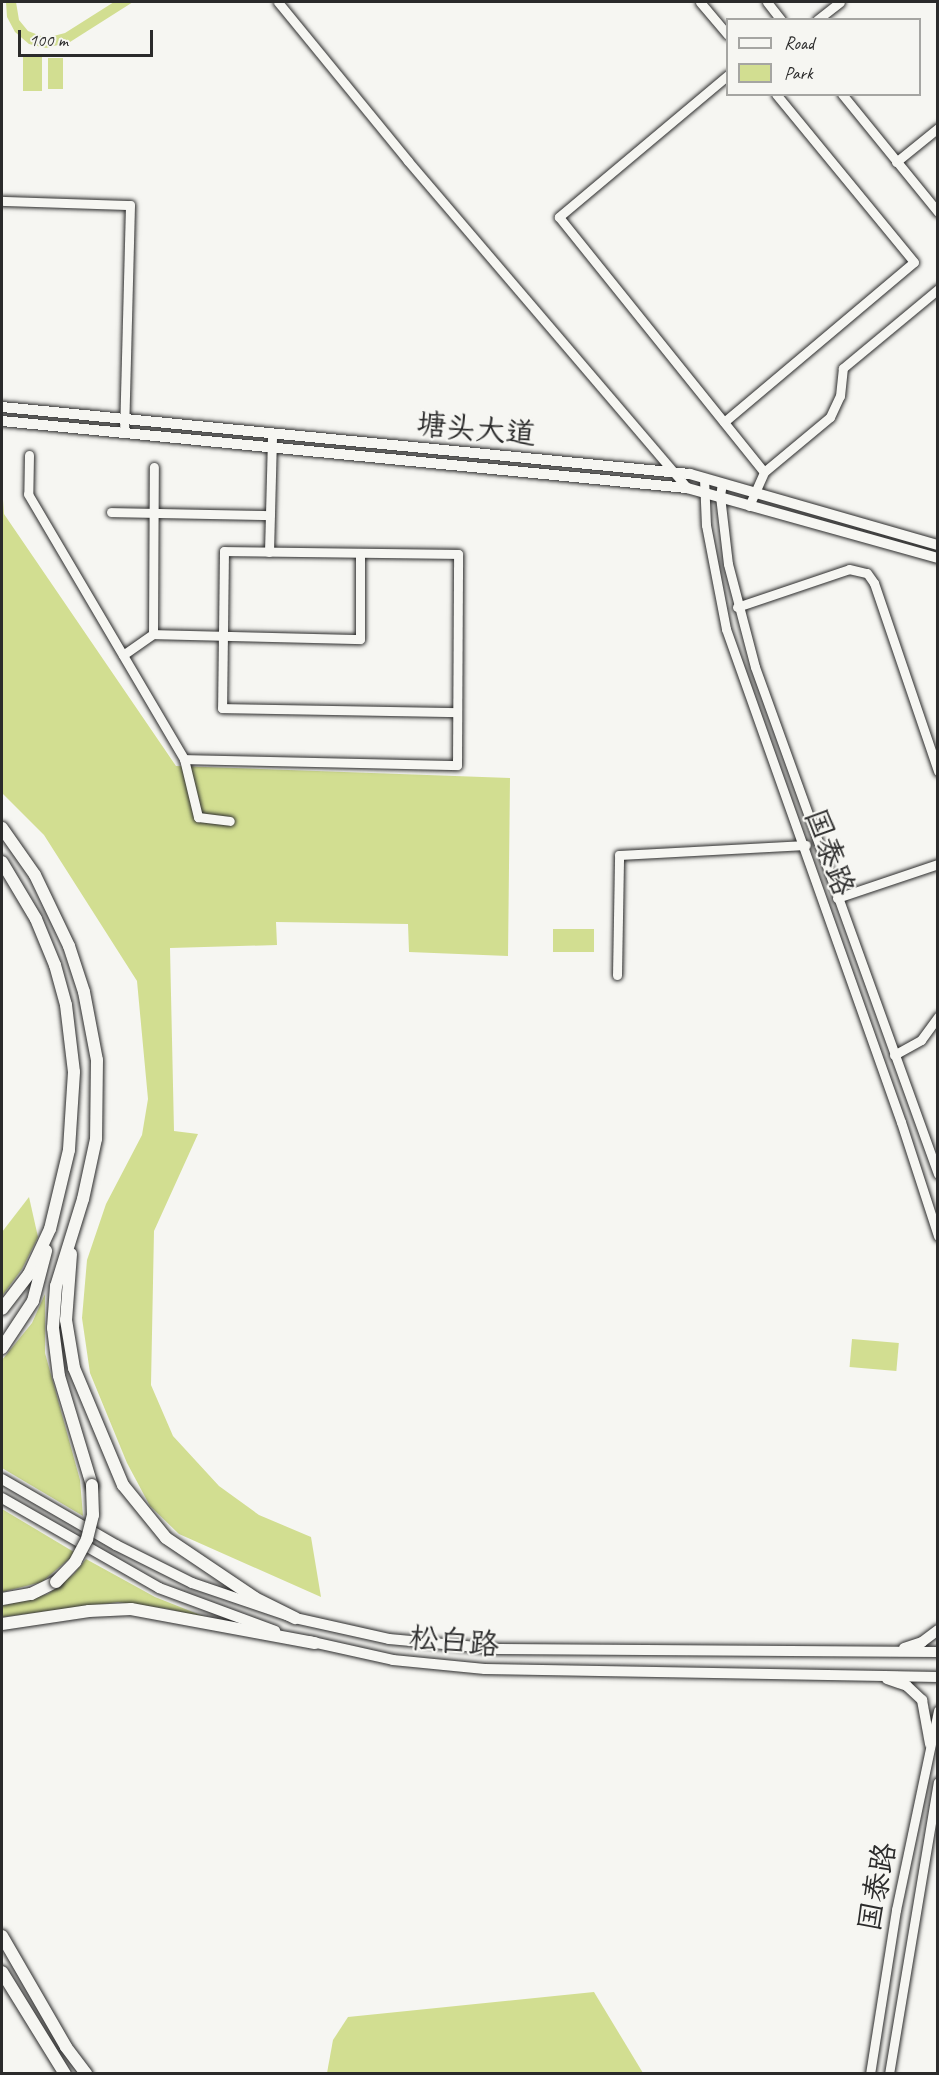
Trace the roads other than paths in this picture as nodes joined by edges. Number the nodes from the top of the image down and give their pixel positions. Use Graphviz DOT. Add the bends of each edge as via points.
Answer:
graph roads {
  1 [pos="278,2"];
  2 [pos="700,2"];
  3 [pos="767,2"];
  4 [pos="840,2"];
  5 [pos="779,18"];
  6 [pos="820,18"];
  7 [pos="726,33"];
  8 [pos="726,77"];
  9 [pos="778,96"];
  10 [pos="844,96"];
  11 [pos="938,128"];
  12 [pos="896,162"];
  13 [pos="2,201"];
  14 [pos="938,212"];
  15 [pos="938,289"];
  16 [pos="2,407"];
  17 [pos="124,420"];
  18 [pos="2,421"];
  19 [pos="724,422"];
  20 [pos="124,433"];
  21 [pos="272,434"];
  22 [pos="271,447"];
  23 [pos="29,455"];
  24 [pos="154,467"];
  25 [pos="673,472"];
  26 [pos="764,472"];
  27 [pos="705,478"];
  28 [pos="722,483"];
  29 [pos="687,488"];
  30 [pos="703,492"];
  31 [pos="754,493"];
  32 [pos="720,496"];
  33 [pos="749,506"];
  34 [pos="111,512"];
  35 [pos="154,513"];
  36 [pos="270,515"];
  37 [pos="938,545"];
  38 [pos="269,552"];
  39 [pos="360,553"];
  40 [pos="938,558"];
  41 [pos="737,607"];
  42 [pos="153,634"];
  43 [pos="223,636"];
  44 [pos="123,655"];
  45 [pos="457,712"];
  46 [pos="184,759"];
  47 [pos="938,771"];
  48 [pos="230,821"];
  49 [pos="2,828"];
  50 [pos="802,845"];
  51 [pos="818,845"];
  52 [pos="938,864"];
  53 [pos="3,865"];
  54 [pos="837,898"];
  55 [pos="616,975"];
  56 [pos="938,1017"];
  57 [pos="894,1055"];
  58 [pos="938,1174"];
  59 [pos="50,1229"];
  60 [pos="73,1235"];
  61 [pos="938,1236"];
  62 [pos="2,1309"];
  63 [pos="2,1348"];
  64 [pos="2,1479"];
  65 [pos="2,1498"];
  66 [pos="2,1599"];
  67 [pos="295,1618"];
  68 [pos="2,1624"];
  69 [pos="938,1630"];
  70 [pos="315,1643"];
  71 [pos="887,1651"];
  72 [pos="938,1652"];
  73 [pos="872,1675"];
  74 [pos="938,1677"];
  75 [pos="938,1710"];
  76 [pos="930,1744"];
  77 [pos="938,1782"];
  78 [pos="2,1936"];
  79 [pos="2,1972"];
  80 [pos="65,2073"];
  81 [pos="86,2073"];
  82 [pos="870,2073"];
  83 [pos="889,2073"];
  1 -- 25 [label="street"];
  2 -- 7 [label="street"];
  3 -- 5 [label="street"];
  4 -- 6 [label="street"];
  8 -- 19 [label="street" via="559,217"];
  9 -- 19 [label="street" via="914,262"];
  10 -- 12 [label="street"];
  11 -- 12 [label="street"];
  12 -- 14 [label="street"];
  13 -- 17 [label="street" via="130,205"];
  15 -- 26 [label="street" via="852,358 843,368 840,396 830,417"];
  16 -- 17 [label="main road, 塘头大道"];
  17 -- 20 [label="street"];
  17 -- 21 [label="main road, 塘头大道"];
  18 -- 20 [label="main road, 塘头大道"];
  19 -- 26 [label="street"];
  20 -- 22 [label="main road, 塘头大道"];
  21 -- 22 [label="street"];
  21 -- 25 [label="main road, 塘头大道"];
  22 -- 29 [label="main road, 塘头大道"];
  22 -- 36 [label="street"];
  23 -- 44 [label="street" via="28,494"];
  24 -- 35 [label="street"];
  25 -- 27 [label="main road, 塘头大道"];
  25 -- 29 [label="street"];
  26 -- 31 [label="street"];
  27 -- 28 [label="main road, 塘头大道"];
  27 -- 30 [label="street, 国泰路"];
  28 -- 31 [label="main road, 塘头大道"];
  28 -- 32 [label="street, 国泰路"];
  29 -- 30 [label="main road, 塘头大道"];
  30 -- 32 [label="main road, 塘头大道"];
  30 -- 50 [label="street, 国泰路" via="726,629"];
  31 -- 33 [label="street"];
  31 -- 37 [label="main road, 塘头大道"];
  32 -- 33 [label="main road, 塘头大道"];
  32 -- 41 [label="street, 国泰路"];
  33 -- 40 [label="main road, 塘头大道"];
  34 -- 35 [label="street"];
  35 -- 36 [label="street"];
  35 -- 42 [label="street"];
  36 -- 38 [label="street"];
  38 -- 39 [label="street"];
  38 -- 43 [label="street" via="224,551"];
  39 -- 43 [label="street" via="360,639"];
  39 -- 45 [label="street" via="458,554"];
  41 -- 47 [label="street" via="849,568 867,573 874,583"];
  41 -- 51 [label="street, 国泰路"];
  42 -- 43 [label="street"];
  42 -- 44 [label="street"];
  43 -- 45 [label="street" via="222,708"];
  44 -- 46 [label="street"];
  45 -- 46 [label="street" via="457,765"];
  46 -- 48 [label="street" via="198,817"];
  49 -- 60 [label="highway" via="23,855 60,923 82,984 93,1038 98,1073 97,1123"];
  50 -- 51 [label="street"];
  50 -- 55 [label="street" via="620,855"];
  50 -- 61 [label="street, 国泰路"];
  51 -- 54 [label="street, 国泰路"];
  52 -- 54 [label="street"];
  53 -- 59 [label="highway" via="47,944 61,984 72,1042 74,1100 69,1150"];
  54 -- 57 [label="street, 国泰路"];
  56 -- 57 [label="street" via="921,1040"];
  57 -- 58 [label="street, 国泰路"];
  59 -- 62 [label="highway" via="29,1274"];
  59 -- 63 [label="highway" via="33,1301"];
  60 -- 66 [label="highway, bridge" via="56,1286 53,1328 58,1376 92,1485 93,1515 75,1562 56,1582 31,1594"];
  60 -- 67 [label="highway" via="67,1300 69,1346 80,1389 123,1485 166,1538 255,1598"];
  64 -- 67 [label="main road, 松白路" via="172,1573 228,1597"];
  65 -- 70 [label="main road, 松白路" via="159,1588"];
  67 -- 71 [label="main road, 松白路" via="389,1638 458,1647"];
  68 -- 70 [label="highway" via="131,1609"];
  69 -- 71 [label="main road" via="922,1642"];
  70 -- 73 [label="main road, 松白路" via="393,1660 485,1669"];
  71 -- 72 [label="main road, 松白路"];
  73 -- 74 [label="main road, 松白路"];
  73 -- 76 [label="main road" via="907,1686 922,1700"];
  75 -- 76 [label="street, 国泰路"];
  76 -- 82 [label="street, 国泰路" via="896,1910"];
  77 -- 83 [label="street, 国泰路"];
  78 -- 81 [label="highway" via="66,2047"];
  79 -- 80 [label="highway"];
}
